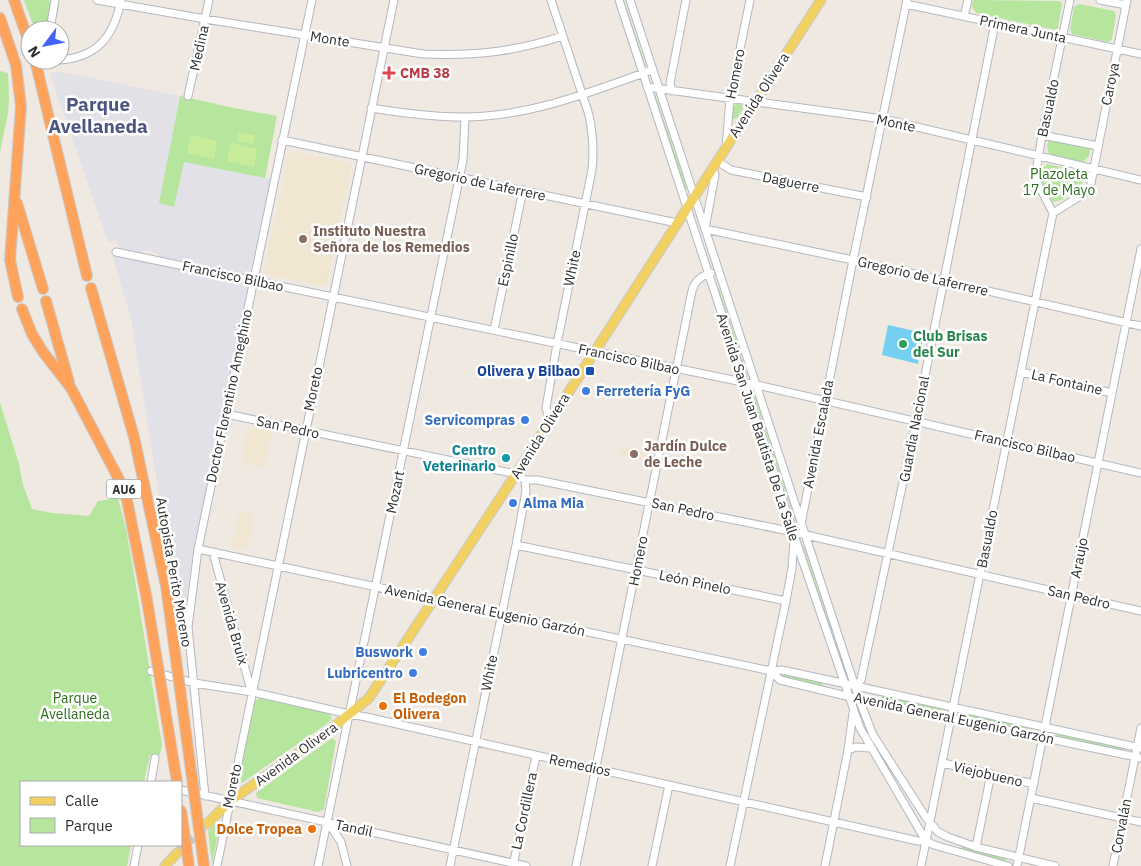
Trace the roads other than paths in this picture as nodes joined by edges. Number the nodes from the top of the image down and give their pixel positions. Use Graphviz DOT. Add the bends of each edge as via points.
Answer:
graph roads {
  1 [pos="14,0"];
  2 [pos="55,0"];
  3 [pos="97,0"];
  4 [pos="209,0"];
  5 [pos="312,0"];
  6 [pos="394,0"];
  7 [pos="551,0"];
  8 [pos="619,0"];
  9 [pos="630,0"];
  10 [pos="686,0"];
  11 [pos="750,0"];
  12 [pos="821,0"];
  13 [pos="968,0"];
  14 [pos="1070,0"];
  15 [pos="1100,0"];
  16 [pos="121,2"];
  17 [pos="906,2"];
  18 [pos="1127,2"];
  19 [pos="964,16"];
  20 [pos="0,18"];
  21 [pos="21,20"];
  22 [pos="52,20"];
  23 [pos="205,20"];
  24 [pos="995,23"];
  25 [pos="304,35"];
  26 [pos="563,36"];
  27 [pos="1063,38"];
  28 [pos="384,47"];
  29 [pos="1118,49"];
  30 [pos="1141,54"];
  31 [pos="70,58"];
  32 [pos="37,70"];
  33 [pos="652,70"];
  34 [pos="642,74"];
  35 [pos="655,79"];
  36 [pos="670,79"];
  37 [pos="646,87"];
  38 [pos="659,89"];
  39 [pos="672,90"];
  40 [pos="582,95"];
  41 [pos="188,96"];
  42 [pos="730,98"];
  43 [pos="754,102"];
  44 [pos="371,108"];
  45 [pos="465,117"];
  46 [pos="883,119"];
  47 [pos="1042,135"];
  48 [pos="282,140"];
  49 [pos="971,140"];
  50 [pos="1098,146"];
  51 [pos="726,148"];
  52 [pos="1039,156"];
  53 [pos="361,157"];
  54 [pos="715,165"];
  55 [pos="1094,168"];
  56 [pos="459,177"];
  57 [pos="1141,180"];
  58 [pos="523,190"];
  59 [pos="15,195"];
  60 [pos="694,196"];
  61 [pos="867,197"];
  62 [pos="586,204"];
  63 [pos="686,209"];
  64 [pos="1053,213"];
  65 [pos="677,223"];
  66 [pos="704,229"];
  67 [pos="1141,249"];
  68 [pos="116,252"];
  69 [pos="853,260"];
  70 [pos="718,270"];
  71 [pos="708,274"];
  72 [pos="88,276"];
  73 [pos="943,280"];
  74 [pos="254,281"];
  75 [pos="91,288"];
  76 [pos="43,289"];
  77 [pos="332,296"];
  78 [pos="18,297"];
  79 [pos="46,301"];
  80 [pos="1034,301"];
  81 [pos="22,308"];
  82 [pos="430,317"];
  83 [pos="1126,323"];
  84 [pos="1141,326"];
  85 [pos="494,330"];
  86 [pos="557,344"];
  87 [pos="595,351"];
  88 [pos="676,369"];
  89 [pos="1021,372"];
  90 [pos="744,382"];
  91 [pos="757,385"];
  92 [pos="71,388"];
  93 [pos="1112,393"];
  94 [pos="825,400"];
  95 [pos="226,414"];
  96 [pos="550,421"];
  97 [pos="916,421"];
  98 [pos="305,430"];
  99 [pos="1006,442"];
  100 [pos="403,451"];
  101 [pos="1098,463"];
  102 [pos="1141,473"];
  103 [pos="516,474"];
  104 [pos="525,480"];
  105 [pos="808,484"];
  106 [pos="790,486"];
  107 [pos="650,502"];
  108 [pos="801,521"];
  109 [pos="794,534"];
  110 [pos="806,536"];
  111 [pos="516,545"];
  112 [pos="198,549"];
  113 [pos="213,553"];
  114 [pos="888,554"];
  115 [pos="277,566"];
  116 [pos="636,570"];
  117 [pos="980,574"];
  118 [pos="375,587"];
  119 [pos="1072,595"];
  120 [pos="435,599"];
  121 [pos="786,601"];
  122 [pos="1141,611"];
  123 [pos="502,613"];
  124 [pos="623,638"];
  125 [pos="151,671"];
  126 [pos="771,671"];
  127 [pos="194,683"];
  128 [pos="844,684"];
  129 [pos="855,687"];
  130 [pos="252,692"];
  131 [pos="848,696"];
  132 [pos="859,699"];
  133 [pos="953,708"];
  134 [pos="854,709"];
  135 [pos="348,714"];
  136 [pos="951,718"];
  137 [pos="1046,728"];
  138 [pos="1141,728"];
  139 [pos="1044,738"];
  140 [pos="476,742"];
  141 [pos="870,748"];
  142 [pos="1139,748"];
  143 [pos="848,750"];
  144 [pos="536,756"];
  145 [pos="1138,757"];
  146 [pos="156,758"];
  147 [pos="943,763"];
  148 [pos="596,769"];
  149 [pos="991,774"];
  150 [pos="151,781"];
  151 [pos="177,781"];
  152 [pos="1034,784"];
  153 [pos="669,785"];
  154 [pos="182,790"];
  155 [pos="205,796"];
  156 [pos="1031,798"];
  157 [pos="230,801"];
  158 [pos="744,801"];
  159 [pos="182,817"];
  160 [pos="1123,818"];
  161 [pos="328,822"];
  162 [pos="834,822"];
  163 [pos="930,822"];
  164 [pos="1141,822"];
  165 [pos="207,824"];
  166 [pos="926,841"];
  167 [pos="138,846"];
  168 [pos="976,847"];
  169 [pos="454,850"];
  170 [pos="178,853"];
  171 [pos="1018,858"];
  172 [pos="513,865"];
  173 [pos="134,866"];
  174 [pos="165,866"];
  175 [pos="189,866"];
  176 [pos="204,866"];
  177 [pos="217,866"];
  178 [pos="318,866"];
  179 [pos="347,866"];
  180 [pos="450,866"];
  181 [pos="526,866"];
  182 [pos="576,866"];
  183 [pos="652,866"];
  184 [pos="730,866"];
  185 [pos="825,866"];
  186 [pos="921,866"];
  187 [pos="1008,866"];
  188 [pos="1017,866"];
  189 [pos="1055,866"];
  190 [pos="1114,866"];
  1 -- 21 [label="highway"];
  2 -- 22 [label="street"];
  3 -- 16 [label="street, Monte"];
  4 -- 23 [label="street, Medina"];
  5 -- 25 [label="street, Doctor Florentino Ameghino"];
  6 -- 28 [label="street, Moreto"];
  7 -- 26 [label="street, White"];
  8 -- 34 [label="street, Avenida San Juan Bautista De La Salle"];
  9 -- 33 [label="street, Avenida San Juan Bautista De La Salle"];
  10 -- 36 [label="street"];
  11 -- 42 [label="street, Homero"];
  12 -- 43 [label="main road, Avenida Olivera"];
  13 -- 19 [label="street"];
  14 -- 27 [label="street, Basualdo"];
  15 -- 18 [label="street"];
  16 -- 23 [label="street, Monte"];
  16 -- 31 [label="street" via="117,20 103,43 84,55"];
  17 -- 19 [label="street, Primera Junta"];
  17 -- 46 [label="street, Avenida Escalada"];
  18 -- 29 [label="street, Caroya"];
  19 -- 24 [label="street, Primera Junta"];
  20 -- 59 [label="highway" via="16,65 21,106"];
  23 -- 25 [label="street, Monte"];
  23 -- 41 [label="street, Medina"];
  24 -- 27 [label="street, Primera Junta"];
  24 -- 49 [label="street, Guardia Nacional"];
  25 -- 28 [label="street, Monte"];
  25 -- 48 [label="street, Doctor Florentino Ameghino"];
  26 -- 28 [label="street, Monte" via="518,49 466,55 422,54"];
  26 -- 40 [label="street, White"];
  27 -- 29 [label="street, Primera Junta"];
  27 -- 47 [label="street, Basualdo"];
  28 -- 44 [label="street, Moreto"];
  29 -- 30 [label="street, Primera Junta"];
  29 -- 50 [label="street, Caroya"];
  32 -- 72 [label="highway"];
  33 -- 34 [label="street"];
  33 -- 35 [label="street, Avenida San Juan Bautista De La Salle"];
  34 -- 37 [label="street, Avenida San Juan Bautista De La Salle"];
  34 -- 40 [label="street"];
  35 -- 36 [label="street" via="662,82"];
  35 -- 38 [label="street, Avenida San Juan Bautista De La Salle"];
  36 -- 39 [label="street"];
  37 -- 38 [label="street, Monte"];
  37 -- 63 [label="street, Avenida San Juan Bautista De La Salle"];
  38 -- 39 [label="street, Monte"];
  38 -- 60 [label="street, Avenida San Juan Bautista De La Salle"];
  39 -- 42 [label="street, Monte"];
  40 -- 45 [label="street" via="526,110"];
  40 -- 62 [label="street, White" via="594,143"];
  42 -- 43 [label="street, Monte"];
  42 -- 51 [label="street, Homero"];
  43 -- 46 [label="street, Monte"];
  43 -- 51 [label="main road, Avenida Olivera"];
  44 -- 45 [label="street" via="419,116"];
  44 -- 53 [label="street, Moreto"];
  45 -- 56 [label="street, Mozart" via="465,146"];
  46 -- 49 [label="street, Monte"];
  46 -- 61 [label="street, Avenida Escalada"];
  47 -- 50 [label="street"];
  47 -- 52 [label="street, Basualdo"];
  48 -- 53 [label="street, Gregorio de Laferrere"];
  48 -- 74 [label="street, Doctor Florentino Ameghino"];
  49 -- 52 [label="street, Monte"];
  49 -- 73 [label="street, Guardia Nacional"];
  50 -- 55 [label="street, Caroya"];
  51 -- 54 [label="main road, Avenida Olivera"];
  52 -- 55 [label="street, Monte"];
  52 -- 64 [label="street, Basualdo" via="1035,178"];
  53 -- 56 [label="street, Gregorio de Laferrere"];
  53 -- 77 [label="street, Moreto"];
  54 -- 60 [label="main road, Avenida Olivera"];
  54 -- 61 [label="street, Daguerre"];
  54 -- 66 [label="street"];
  55 -- 57 [label="street, Monte"];
  55 -- 64 [label="street" via="1088,191"];
  56 -- 58 [label="street, Gregorio de Laferrere"];
  56 -- 82 [label="street, Mozart"];
  58 -- 62 [label="street, Gregorio de Laferrere"];
  58 -- 85 [label="street, Espinillo"];
  59 -- 76 [label="highway"];
  59 -- 78 [label="highway" via="10,260"];
  60 -- 63 [label="main road, Avenida Olivera"];
  60 -- 66 [label="street, Avenida San Juan Bautista De La Salle"];
  61 -- 69 [label="street, Avenida Escalada"];
  62 -- 65 [label="street, Gregorio de Laferrere"];
  62 -- 86 [label="street, White"];
  63 -- 65 [label="main road, Avenida Olivera"];
  63 -- 71 [label="street, Avenida San Juan Bautista De La Salle"];
  64 -- 80 [label="street, Basualdo"];
  65 -- 87 [label="main road, Avenida Olivera"];
  66 -- 69 [label="street, Gregorio de Laferrere"];
  66 -- 70 [label="street, Avenida San Juan Bautista De La Salle"];
  67 -- 83 [label="street, Araujo"];
  68 -- 74 [label="street, Francisco Bilbao"];
  69 -- 73 [label="street, Gregorio de Laferrere"];
  69 -- 94 [label="street, Avenida Escalada"];
  70 -- 71 [label="street, Homero"];
  70 -- 91 [label="street, Avenida San Juan Bautista De La Salle"];
  71 -- 88 [label="street, Homero" via="694,284"];
  71 -- 90 [label="street, Avenida San Juan Bautista De La Salle"];
  73 -- 80 [label="street, Gregorio de Laferrere"];
  73 -- 97 [label="street, Guardia Nacional"];
  74 -- 77 [label="street, Francisco Bilbao"];
  74 -- 95 [label="street, Doctor Florentino Ameghino"];
  75 -- 176 [label="highway, Autopista Perito Moreno / AU6, bridge" via="134,437 166,586"];
  77 -- 82 [label="street, Francisco Bilbao"];
  77 -- 98 [label="street, Moreto"];
  79 -- 92 [label="highway, AU6"];
  80 -- 83 [label="street, Gregorio de Laferrere"];
  80 -- 89 [label="street, Basualdo"];
  81 -- 92 [label="highway, AU6" via="43,352"];
  82 -- 85 [label="street, Francisco Bilbao"];
  82 -- 100 [label="street, Mozart"];
  83 -- 84 [label="street, Gregorio de Laferrere"];
  83 -- 93 [label="street, Araujo"];
  85 -- 86 [label="street, Francisco Bilbao"];
  86 -- 87 [label="street, Francisco Bilbao"];
  86 -- 96 [label="street, White" via="546,408"];
  87 -- 88 [label="street, Francisco Bilbao"];
  87 -- 96 [label="main road, Avenida Olivera"];
  88 -- 90 [label="street, Francisco Bilbao"];
  88 -- 107 [label="street, Homero"];
  89 -- 93 [label="street, La Fontaine"];
  89 -- 99 [label="street, Basualdo"];
  90 -- 91 [label="street, Francisco Bilbao"];
  90 -- 109 [label="street, Avenida San Juan Bautista De La Salle"];
  91 -- 94 [label="street, Francisco Bilbao"];
  91 -- 106 [label="street, Avenida San Juan Bautista De La Salle"];
  92 -- 151 [label="highway, AU6, bridge" via="123,487 129,508"];
  93 -- 101 [label="street, Araujo"];
  94 -- 97 [label="street, Francisco Bilbao"];
  94 -- 105 [label="street, Avenida Escalada"];
  95 -- 98 [label="street, San Pedro"];
  95 -- 112 [label="street, Doctor Florentino Ameghino"];
  96 -- 103 [label="main road, Avenida Olivera"];
  97 -- 99 [label="street, Francisco Bilbao"];
  97 -- 114 [label="street, Guardia Nacional"];
  98 -- 100 [label="street, San Pedro"];
  98 -- 115 [label="street, Moreto"];
  99 -- 101 [label="street, Francisco Bilbao"];
  99 -- 117 [label="street, Basualdo"];
  100 -- 103 [label="street, San Pedro"];
  100 -- 118 [label="street, Mozart"];
  101 -- 102 [label="street, Francisco Bilbao"];
  101 -- 119 [label="street, Araujo"];
  103 -- 104 [label="street, San Pedro"];
  103 -- 120 [label="main road, Avenida Olivera"];
  104 -- 107 [label="street, San Pedro"];
  104 -- 111 [label="street, White"];
  105 -- 106 [label="street" via="799,490"];
  105 -- 108 [label="street, Avenida Escalada"];
  106 -- 108 [label="street, Avenida San Juan Bautista De La Salle"];
  107 -- 109 [label="street, San Pedro"];
  107 -- 116 [label="street, Homero"];
  108 -- 109 [label="street, Avenida Escalada"];
  108 -- 110 [label="street, Avenida San Juan Bautista De La Salle"];
  109 -- 110 [label="street, San Pedro"];
  109 -- 121 [label="street, Avenida Escalada"];
  109 -- 128 [label="street, Avenida San Juan Bautista De La Salle"];
  110 -- 114 [label="street, San Pedro"];
  110 -- 129 [label="street, Avenida San Juan Bautista De La Salle"];
  111 -- 116 [label="street, León Pinelo"];
  111 -- 123 [label="street, White"];
  112 -- 113 [label="street, Avenida General Eugenio Garzón"];
  112 -- 127 [label="street, Doctor Florentino Ameghino" via="188,627"];
  113 -- 115 [label="street, Avenida General Eugenio Garzón"];
  113 -- 130 [label="street, Avenida Bruix"];
  114 -- 117 [label="street, San Pedro"];
  114 -- 129 [label="street, Guardia Nacional" via="861,680"];
  115 -- 118 [label="street, Avenida General Eugenio Garzón"];
  115 -- 130 [label="street, Moreto"];
  116 -- 121 [label="street, León Pinelo"];
  116 -- 124 [label="street, Homero"];
  117 -- 119 [label="street, San Pedro"];
  117 -- 133 [label="street, Basualdo"];
  118 -- 120 [label="street, Avenida General Eugenio Garzón"];
  118 -- 135 [label="street, Mozart"];
  119 -- 122 [label="street, San Pedro"];
  119 -- 137 [label="street, Araujo"];
  120 -- 123 [label="street, Avenida General Eugenio Garzón"];
  120 -- 135 [label="main road, Avenida Olivera" via="370,698"];
  121 -- 126 [label="street, Avenida Escalada"];
  123 -- 124 [label="street, Avenida General Eugenio Garzón"];
  123 -- 140 [label="street, White"];
  124 -- 126 [label="street, Avenida General Eugenio Garzón"];
  124 -- 148 [label="street, Homero"];
  125 -- 127 [label="street, Remedios"];
  126 -- 128 [label="street, Avenida General Eugenio Garzón" via="782,670"];
  126 -- 131 [label="street, Avenida General Eugenio Garzón" via="780,680"];
  126 -- 158 [label="street, Avenida Escalada"];
  127 -- 130 [label="street, Remedios"];
  127 -- 155 [label="street, Doctor Florentino Ameghino"];
  128 -- 129 [label="street, Avenida General Eugenio Garzón"];
  128 -- 131 [label="street, Avenida San Juan Bautista De La Salle"];
  129 -- 132 [label="street, Avenida San Juan Bautista De La Salle"];
  129 -- 133 [label="street, Avenida General Eugenio Garzón"];
  130 -- 135 [label="street, Remedios"];
  130 -- 157 [label="street, Moreto"];
  131 -- 132 [label="street, Avenida General Eugenio Garzón"];
  131 -- 134 [label="street, Avenida San Juan Bautista De La Salle"];
  132 -- 134 [label="street"];
  132 -- 136 [label="street, Avenida General Eugenio Garzón"];
  132 -- 163 [label="street, Avenida San Juan Bautista De La Salle" via="873,735"];
  133 -- 136 [label="street, Basualdo"];
  133 -- 137 [label="street, Avenida General Eugenio Garzón"];
  134 -- 141 [label="street, Avenida San Juan Bautista De La Salle"];
  134 -- 143 [label="street"];
  135 -- 140 [label="street, Remedios"];
  135 -- 157 [label="main road, Avenida Olivera"];
  135 -- 161 [label="street, Mozart"];
  136 -- 139 [label="street, Avenida General Eugenio Garzón"];
  136 -- 147 [label="street, Basualdo"];
  137 -- 139 [label="street, Araujo"];
  137 -- 142 [label="street, Avenida General Eugenio Garzón"];
  138 -- 142 [label="street, Corvalán"];
  139 -- 145 [label="street, Avenida General Eugenio Garzón"];
  139 -- 152 [label="street, Araujo"];
  140 -- 144 [label="street, Remedios"];
  140 -- 169 [label="street, White"];
  141 -- 143 [label="street"];
  141 -- 166 [label="street, Avenida San Juan Bautista De La Salle"];
  142 -- 145 [label="street, Corvalán"];
  143 -- 162 [label="street"];
  144 -- 148 [label="street, Remedios"];
  144 -- 172 [label="street, La Cordillera"];
  145 -- 160 [label="street, Corvalán"];
  146 -- 150 [label="street"];
  147 -- 149 [label="street, Viejobueno"];
  147 -- 163 [label="street, Basualdo"];
  148 -- 153 [label="street, Remedios"];
  148 -- 182 [label="street, Homero"];
  149 -- 152 [label="street, Viejobueno"];
  149 -- 168 [label="street"];
  152 -- 156 [label="street, Araujo"];
  153 -- 158 [label="street, Remedios"];
  153 -- 183 [label="street"];
  154 -- 155 [label="street, Tandil"];
  155 -- 157 [label="street, Tandil"];
  156 -- 160 [label="street, Viejobueno"];
  156 -- 171 [label="street, Araujo"];
  157 -- 161 [label="street, Tandil"];
  157 -- 165 [label="main road, Avenida Olivera"];
  157 -- 177 [label="street, Moreto"];
  158 -- 162 [label="street, Remedios"];
  158 -- 184 [label="street, Avenida Escalada"];
  159 -- 175 [label="highway, bridge"];
  160 -- 164 [label="street, Viejobueno"];
  160 -- 190 [label="street, Corvalán"];
  161 -- 169 [label="street, Tandil"];
  161 -- 178 [label="street, Mozart"];
  161 -- 179 [label="street" via="341,842"];
  162 -- 166 [label="street, Remedios"];
  162 -- 185 [label="street"];
  163 -- 166 [label="street, Basualdo"];
  163 -- 168 [label="street" via="938,832"];
  166 -- 186 [label="street, Basualdo"];
  166 -- 187 [label="street, Remedios"];
  167 -- 173 [label="street"];
  168 -- 171 [label="street"];
  169 -- 172 [label="street, Tandil"];
  169 -- 180 [label="street, White"];
  170 -- 174 [label="main road"];
  171 -- 188 [label="street, Araujo"];
  171 -- 189 [label="street"];
  172 -- 181 [label="street, Tandil"];
}
